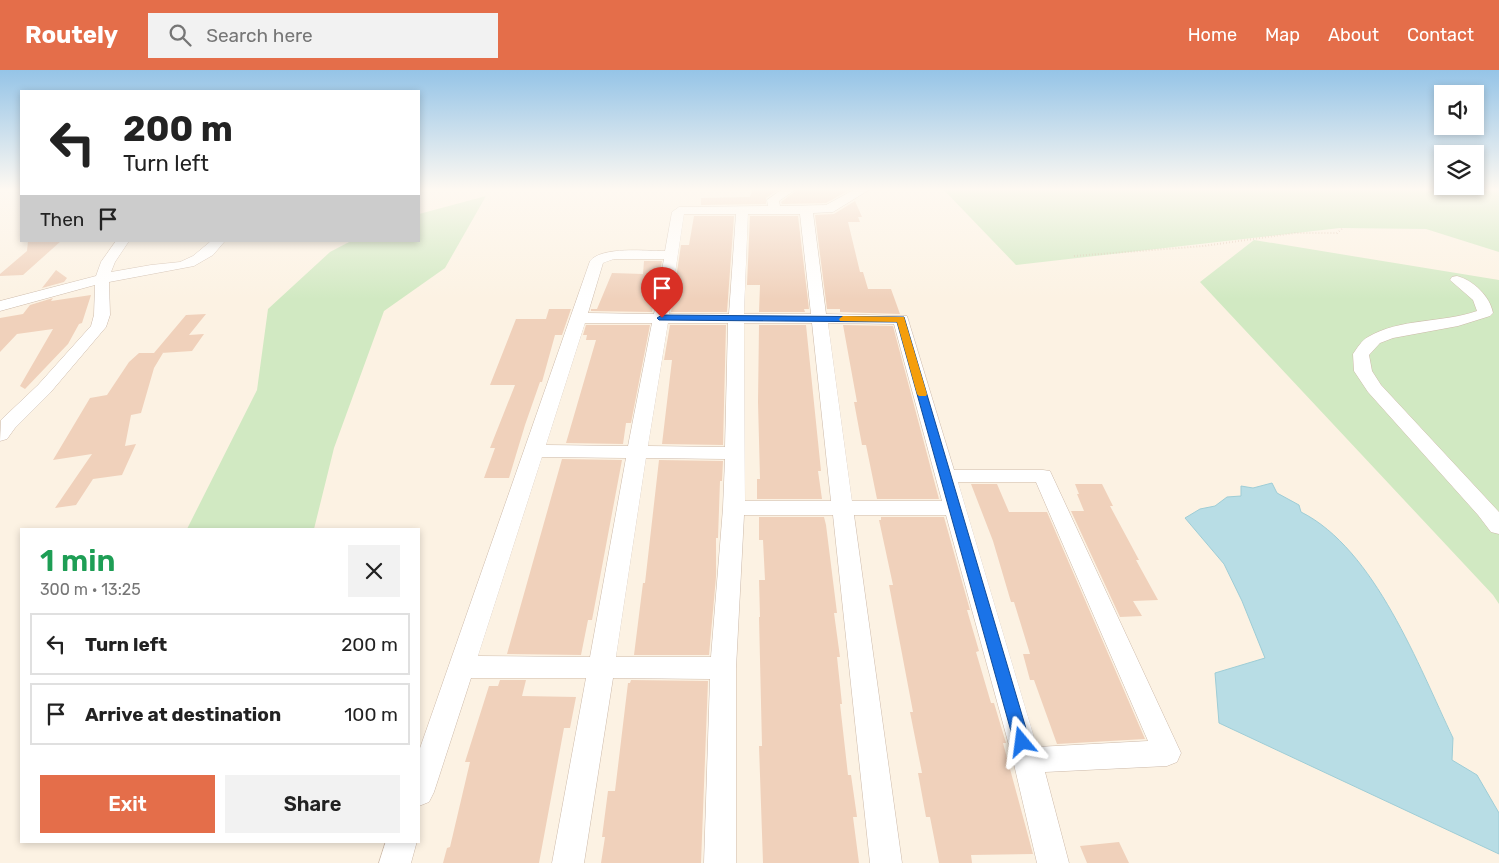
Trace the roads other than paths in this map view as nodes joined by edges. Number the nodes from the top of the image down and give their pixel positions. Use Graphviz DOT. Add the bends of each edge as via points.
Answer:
graph roads {
  1 [pos="676,225"];
  2 [pos="741,225"];
  3 [pos="808,225"];
  4 [pos="122,242"];
  5 [pos="218,242"];
  6 [pos="672,255"];
  7 [pos="102,278"];
  8 [pos="1458,280"];
  9 [pos="0,306"];
  10 [pos="579,318"];
  11 [pos="662,318"];
  12 [pos="736,318"];
  13 [pos="820,319"];
  14 [pos="3,428"];
  15 [pos="534,451"];
  16 [pos="637,452"];
  17 [pos="735,453"];
  18 [pos="946,476"];
  19 [pos="844,507"];
  20 [pos="734,508"];
  21 [pos="955,508"];
  22 [pos="1499,527"];
  23 [pos="461,667"];
  24 [pos="603,668"];
  25 [pos="723,668"];
  26 [pos="1027,760"];
  27 [pos="420,789"];
  28 [pos="401,843"];
  29 [pos="395,863"];
  30 [pos="568,863"];
  31 [pos="720,863"];
  32 [pos="886,863"];
  33 [pos="1053,863"];
  1 -- 6 [label="street"];
  2 -- 12 [label="street"];
  3 -- 13 [label="street"];
  4 -- 7 [label="street" via="108,262"];
  5 -- 7 [label="street" via="193,263"];
  6 -- 10 [label="street" via="612,255 597,261"];
  6 -- 11 [label="street"];
  7 -- 9 [label="street"];
  7 -- 14 [label="street" via="102,315 98,327 44,389"];
  8 -- 22 [label="street" via="1485,305 1485,313 1470,320 1398,332 1373,341 1361,354 1363,371 1374,388"];
  10 -- 11 [label="street"];
  10 -- 15 [label="street"];
  11 -- 12 [label="street"];
  11 -- 16 [label="street"];
  12 -- 13 [label="street"];
  12 -- 17 [label="street"];
  13 -- 18 [label="street" via="901,319"];
  13 -- 19 [label="street"];
  15 -- 16 [label="street"];
  15 -- 23 [label="street"];
  16 -- 17 [label="street"];
  16 -- 24 [label="street"];
  17 -- 20 [label="street"];
  18 -- 21 [label="street"];
  18 -- 26 [label="street" via="1044,476 1168,753"];
  19 -- 20 [label="street"];
  19 -- 21 [label="street"];
  19 -- 32 [label="street"];
  20 -- 25 [label="street"];
  21 -- 26 [label="street"];
  23 -- 24 [label="street"];
  23 -- 27 [label="street"];
  24 -- 25 [label="street"];
  24 -- 30 [label="street"];
  25 -- 31 [label="street"];
  26 -- 33 [label="street"];
  28 -- 29 [label="street"];
}
